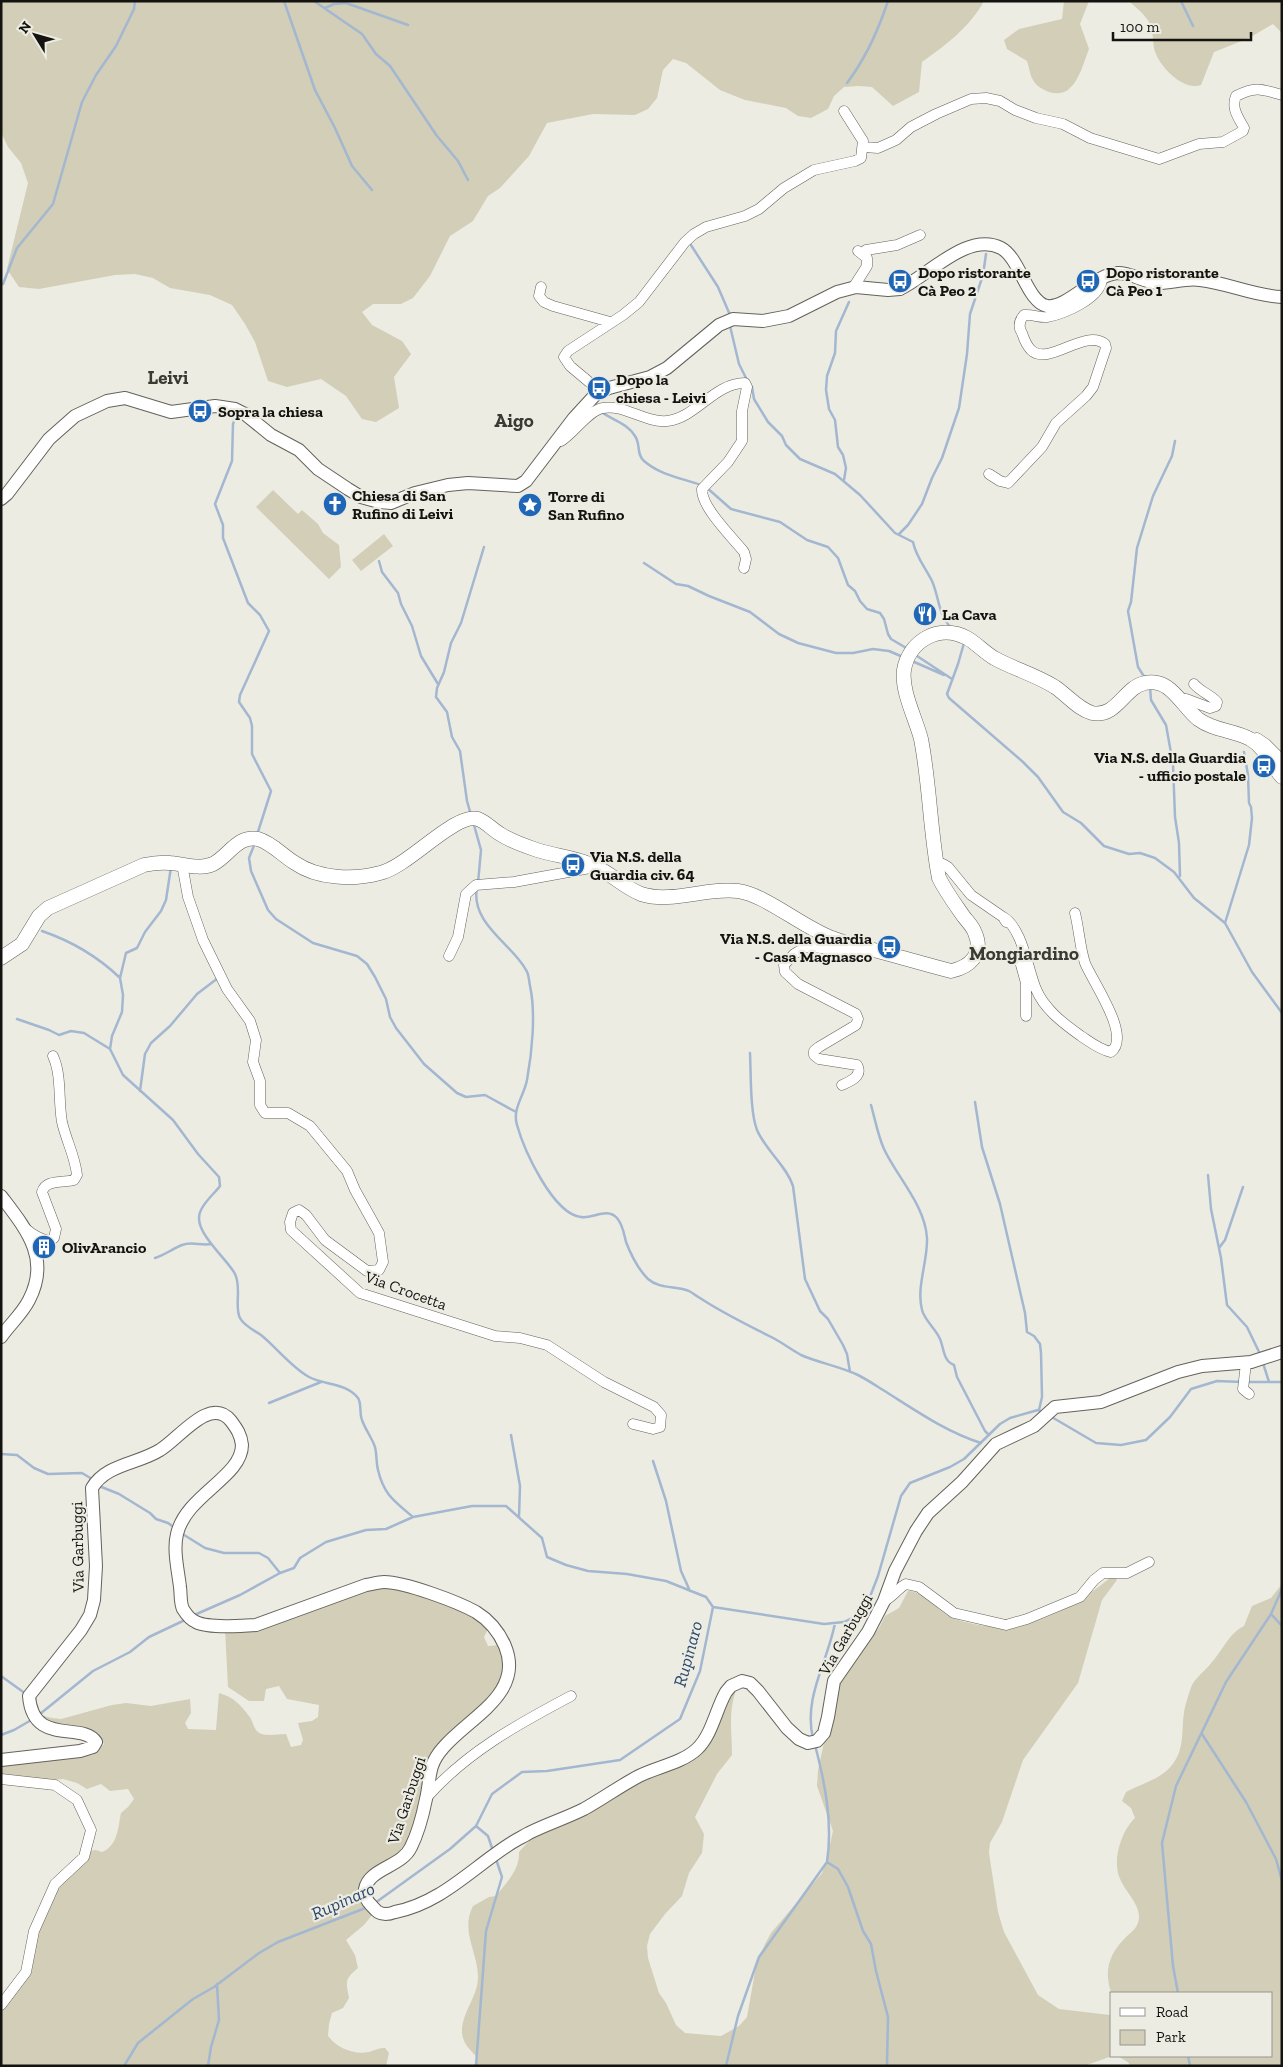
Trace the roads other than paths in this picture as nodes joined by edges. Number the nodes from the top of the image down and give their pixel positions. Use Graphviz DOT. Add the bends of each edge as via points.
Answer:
graph roads {
  1 [pos="1282,94"];
  2 [pos="844,112"];
  3 [pos="864,147"];
  4 [pos="920,235"];
  5 [pos="1102,278"];
  6 [pos="541,287"];
  7 [pos="853,288"];
  8 [pos="1282,297"];
  9 [pos="610,322"];
  10 [pos="600,392"];
  11 [pos="558,440"];
  12 [pos="989,474"];
  13 [pos="1,499"];
  14 [pos="744,568"];
  15 [pos="1194,684"];
  16 [pos="1179,699"];
  17 [pos="1251,740"];
  18 [pos="1282,760"];
  19 [pos="1282,776"];
  20 [pos="936,862"];
  21 [pos="182,864"];
  22 [pos="593,865"];
  23 [pos="1074,913"];
  24 [pos="1003,917"];
  25 [pos="863,947"];
  26 [pos="449,956"];
  27 [pos="1,958"];
  28 [pos="1026,1016"];
  29 [pos="53,1056"];
  30 [pos="842,1085"];
  31 [pos="1,1196"];
  32 [pos="22,1224"];
  33 [pos="1,1337"];
  34 [pos="1282,1352"];
  35 [pos="1246,1366"];
  36 [pos="1246,1392"];
  37 [pos="633,1424"];
  38 [pos="1149,1562"];
  39 [pos="884,1601"];
  40 [pos="571,1696"];
  41 [pos="1,1760"];
  42 [pos="1,1779"];
  43 [pos="427,1797"];
  44 [pos="1,2005"];
  1 -- 3 [label="street" via="1251,89 1236,96 1234,108 1244,128 1242,131 1223,142 1199,144 1159,159 1090,138 1063,124 1036,118 986,98 971,99 950,108 878,148"];
  2 -- 9 [label="street" via="864,141 862,158 814,170 784,188 759,209 745,216 720,221 694,234 639,302"];
  4 -- 7 [label="street" via="897,245 860,252 867,258 867,266"];
  5 -- 7 [label="street" via="1056,306 1046,306 1036,298 1008,252 984,244 960,250 900,289"];
  5 -- 8 [label="street" via="1116,273 1158,283 1200,280"];
  5 -- 12 [label="street" via="1102,284 1094,294 1076,307 1046,317 1024,316 1021,320 1020,330 1030,350 1035,353 1055,352 1091,339 1100,340 1106,348 1092,387 1056,423 1042,448 1008,482"];
  6 -- 9 [label="street" via="539,296 544,302"];
  7 -- 10 [label="street" via="837,292 782,318 727,322 712,330 667,368 650,377"];
  9 -- 10 [label="street" via="564,357"];
  10 -- 11 [label="street"];
  11 -- 13 [label="street" via="526,481 518,486 448,484 391,503 379,502 348,489 318,469 299,450 235,409 215,406 171,412 125,398 106,401 75,416 49,439"];
  11 -- 14 [label="street" via="567,438 602,408 615,408 652,420 668,421 730,385 745,383 742,441 728,462 702,489 709,508 744,552"];
  15 -- 16 [label="street" via="1215,699 1216,706 1210,708"];
  16 -- 17 [label="main road" via="1207,725"];
  16 -- 20 [label="main road" via="1164,684 1154,681 1134,688 1104,714 1092,712 1043,680 995,658 960,635 942,633 920,640 910,652 904,672 920,738"];
  17 -- 18 [label="street" via="1257,737"];
  17 -- 19 [label="main road" via="1263,750"];
  20 -- 24 [label="street" via="948,868 971,895"];
  20 -- 25 [label="main road" via="946,891 975,932 978,944 974,959 963,969 951,971"];
  21 -- 22 [label="main road" via="204,867 216,863 237,843 256,839 312,872 355,877 392,869 452,826 466,819 478,819 501,835 538,850"];
  21 -- 27 [label="main road" via="161,862 144,865 48,908 39,916 22,944"];
  21 -- 37 [label="street, Via Crocetta" via="188,897 203,940 227,989 250,1021 256,1040 252,1062 260,1081 260,1105 265,1114 288,1113 310,1126 329,1148 347,1171 378,1233 383,1262 379,1270 367,1271 325,1240 299,1210 293,1213 290,1222 297,1238 339,1271 360,1293 495,1336 546,1345 604,1382 654,1407 661,1415 660,1426 653,1429"];
  22 -- 25 [label="main road" via="626,887 652,896 739,891 824,935"];
  22 -- 26 [label="street" via="514,882 476,885 466,894 458,937"];
  23 -- 24 [label="street" via="1085,962 1116,1027 1117,1044 1111,1052 1093,1044 1060,1021 1036,989 1014,928"];
  24 -- 28 [label="street" via="1010,928 1023,969"];
  25 -- 30 [label="street" via="853,950 806,948 794,954 784,965 785,972 798,984 856,1014 856,1025 814,1051 818,1060 857,1065 858,1074"];
  29 -- 32 [label="street" via="58,1069 62,1122 72,1147 77,1175 74,1180 48,1184 43,1188 56,1229 54,1238 49,1241 39,1238"];
  31 -- 32 [label="street"];
  32 -- 33 [label="street" via="36,1250 38,1274 30,1300"];
  34 -- 35 [label="street, Via Garbuggi"];
  35 -- 36 [label="street"];
  35 -- 39 [label="street, Via Garbuggi" via="1213,1364 1186,1370 1101,1402 1055,1408 1034,1426 996,1444 928,1513 895,1571"];
  38 -- 39 [label="street" via="1127,1573 1104,1573 1080,1597 1006,1625 954,1613 919,1587 906,1584"];
  39 -- 43 [label="street, Via Garbuggi" via="868,1632 834,1681 824,1733 817,1740 808,1743 799,1739 758,1691 750,1683 742,1681 726,1692 706,1737 697,1749 638,1777 582,1810 512,1842 442,1894 402,1911 378,1912 367,1900 365,1890 368,1881 377,1872 400,1861 411,1849"];
  40 -- 43 [label="street" via="523,1721 466,1759"];
  41 -- 43 [label="street, Via Garbuggi" via="93,1747 96,1742 88,1735 44,1726 30,1708 29,1696 90,1615 96,1566 92,1488 108,1472 162,1450 206,1414 217,1412 227,1416 236,1428 242,1443 241,1455 232,1469 189,1510 180,1526 176,1546 182,1608 189,1617 197,1623 256,1626 366,1585 384,1582 405,1585 471,1609 486,1619 502,1638 509,1656 509,1675 503,1688 491,1705 443,1748 429,1772"];
  42 -- 44 [label="street" via="54,1784 77,1800 91,1830 84,1857 55,1884 34,1931 24,1975"];
}
